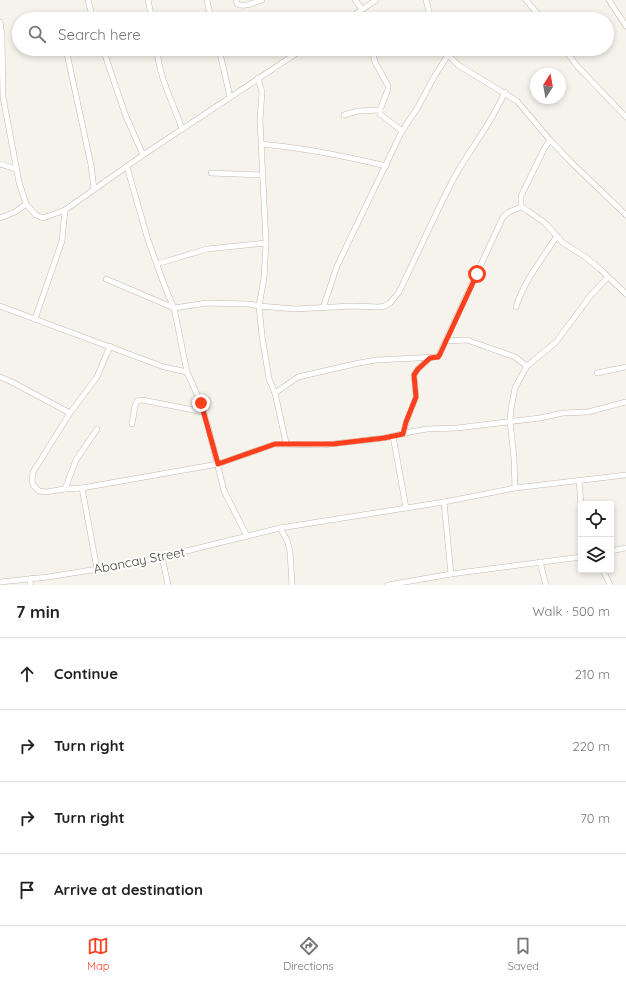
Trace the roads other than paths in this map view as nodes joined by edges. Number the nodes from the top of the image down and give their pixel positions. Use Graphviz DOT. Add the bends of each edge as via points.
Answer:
graph roads {
  1 [pos="88,0"];
  2 [pos="148,0"];
  3 [pos="207,0"];
  4 [pos="236,0"];
  5 [pos="262,0"];
  6 [pos="355,0"];
  7 [pos="376,0"];
  8 [pos="422,0"];
  9 [pos="426,0"];
  10 [pos="526,0"];
  11 [pos="609,0"];
  12 [pos="362,9"];
  13 [pos="91,12"];
  14 [pos="151,12"];
  15 [pos="210,12"];
  16 [pos="360,12"];
  17 [pos="429,12"];
  18 [pos="536,12"];
  19 [pos="0,22"];
  20 [pos="626,26"];
  21 [pos="68,56"];
  22 [pos="105,56"];
  23 [pos="157,56"];
  24 [pos="221,56"];
  25 [pos="293,56"];
  26 [pos="374,56"];
  27 [pos="447,56"];
  28 [pos="449,56"];
  29 [pos="569,56"];
  30 [pos="258,78"];
  31 [pos="505,92"];
  32 [pos="230,98"];
  33 [pos="380,110"];
  34 [pos="344,115"];
  35 [pos="626,116"];
  36 [pos="182,129"];
  37 [pos="402,131"];
  38 [pos="550,140"];
  39 [pos="261,144"];
  40 [pos="143,155"];
  41 [pos="0,164"];
  42 [pos="386,166"];
  43 [pos="127,167"];
  44 [pos="16,169"];
  45 [pos="211,173"];
  46 [pos="262,174"];
  47 [pos="94,188"];
  48 [pos="26,204"];
  49 [pos="521,207"];
  50 [pos="65,210"];
  51 [pos="626,215"];
  52 [pos="0,218"];
  53 [pos="557,236"];
  54 [pos="266,243"];
  55 [pos="158,264"];
  56 [pos="608,277"];
  57 [pos="106,280"];
  58 [pos="626,294"];
  59 [pos="0,306"];
  60 [pos="259,306"];
  61 [pos="516,307"];
  62 [pos="174,308"];
  63 [pos="323,308"];
  64 [pos="35,319"];
  65 [pos="446,341"];
  66 [pos="110,346"];
  67 [pos="430,358"];
  68 [pos="527,366"];
  69 [pos="626,367"];
  70 [pos="188,372"];
  71 [pos="597,373"];
  72 [pos="0,377"];
  73 [pos="275,393"];
  74 [pos="626,402"];
  75 [pos="204,412"];
  76 [pos="70,413"];
  77 [pos="510,421"];
  78 [pos="132,424"];
  79 [pos="97,429"];
  80 [pos="403,434"];
  81 [pos="393,436"];
  82 [pos="286,443"];
  83 [pos="218,464"];
  84 [pos="626,475"];
  85 [pos="579,481"];
  86 [pos="82,488"];
  87 [pos="515,488"];
  88 [pos="65,489"];
  89 [pos="581,501"];
  90 [pos="444,502"];
  91 [pos="406,508"];
  92 [pos="280,528"];
  93 [pos="247,536"];
  94 [pos="626,548"];
  95 [pos="614,550"];
  96 [pos="162,557"];
  97 [pos="578,557"];
  98 [pos="540,562"];
  99 [pos="97,569"];
  100 [pos="605,573"];
  101 [pos="451,574"];
  102 [pos="31,578"];
  103 [pos="0,582"];
  104 [pos="425,582"];
  105 [pos="30,585"];
  106 [pos="168,585"];
  107 [pos="292,585"];
  108 [pos="388,585"];
  109 [pos="546,585"];
  110 [pos="610,585"];
  1 -- 13 [label="street"];
  2 -- 14 [label="street"];
  3 -- 15 [label="street"];
  4 -- 5 [label="street" via="241,6"];
  6 -- 12 [label="street"];
  7 -- 12 [label="street"];
  8 -- 9 [label="street"];
  9 -- 17 [label="street"];
  10 -- 18 [label="street"];
  11 -- 20 [label="street"];
  12 -- 16 [label="street"];
  19 -- 44 [label="street" via="3,97"];
  21 -- 47 [label="street"];
  22 -- 40 [label="street"];
  23 -- 36 [label="street" via="163,83"];
  24 -- 32 [label="street"];
  25 -- 30 [label="street"];
  26 -- 33 [label="street" via="388,86"];
  27 -- 37 [label="street"];
  28 -- 31 [label="street" via="458,65"];
  29 -- 35 [label="street"];
  30 -- 32 [label="street"];
  30 -- 39 [label="street" via="262,92"];
  31 -- 38 [label="street" via="517,101"];
  31 -- 63 [label="street" via="488,126 461,166 440,204 394,299 379,307"];
  32 -- 36 [label="street"];
  33 -- 34 [label="street" via="358,111"];
  33 -- 37 [label="street" via="380,114"];
  36 -- 40 [label="street"];
  37 -- 42 [label="street"];
  38 -- 49 [label="street" via="524,189"];
  38 -- 51 [label="street"];
  39 -- 42 [label="street" via="299,148"];
  39 -- 46 [label="street"];
  40 -- 43 [label="street"];
  41 -- 44 [label="street"];
  42 -- 63 [label="street" via="337,266"];
  43 -- 47 [label="street"];
  43 -- 55 [label="street"];
  44 -- 48 [label="street"];
  45 -- 46 [label="street"];
  46 -- 54 [label="street"];
  47 -- 50 [label="street"];
  48 -- 50 [label="street" via="36,215 43,218"];
  48 -- 52 [label="street"];
  49 -- 53 [label="street"];
  49 -- 65 [label="street" via="503,217"];
  50 -- 64 [label="street" via="62,240"];
  53 -- 56 [label="street"];
  53 -- 61 [label="street" via="525,284"];
  54 -- 55 [label="street" via="207,249"];
  54 -- 60 [label="street"];
  55 -- 62 [label="street"];
  56 -- 58 [label="street"];
  56 -- 68 [label="street" via="590,295 556,342"];
  57 -- 62 [label="street"];
  59 -- 64 [label="street"];
  60 -- 62 [label="street" via="207,303"];
  60 -- 63 [label="street"];
  60 -- 73 [label="street" via="269,379"];
  62 -- 70 [label="street"];
  64 -- 66 [label="street"];
  65 -- 67 [label="street" via="438,357"];
  65 -- 68 [label="street" via="467,340 515,357"];
  66 -- 70 [label="street" via="164,367"];
  66 -- 76 [label="street" via="96,377"];
  67 -- 73 [label="street" via="359,363 298,377"];
  67 -- 80 [label="street" via="414,375 416,397"];
  68 -- 77 [label="street" via="515,388"];
  69 -- 71 [label="street"];
  70 -- 75 [label="street"];
  72 -- 76 [label="street"];
  73 -- 82 [label="street"];
  74 -- 77 [label="street" via="588,412"];
  75 -- 78 [label="street" via="142,400 135,406"];
  75 -- 83 [label="street"];
  76 -- 88 [label="street" via="32,475 33,485 39,491"];
  77 -- 80 [label="street" via="427,429"];
  77 -- 87 [label="street"];
  79 -- 88 [label="street" via="76,460"];
  80 -- 81 [label="street"];
  81 -- 82 [label="street" via="333,444"];
  81 -- 91 [label="street"];
  82 -- 83 [label="street" via="265,446"];
  83 -- 86 [label="street"];
  83 -- 93 [label="street" via="224,491"];
  84 -- 85 [label="street, Abancay Street"];
  85 -- 87 [label="street, Abancay Street"];
  85 -- 89 [label="street"];
  86 -- 88 [label="street"];
  86 -- 99 [label="street"];
  87 -- 90 [label="street, Abancay Street"];
  90 -- 91 [label="street, Abancay Street"];
  90 -- 101 [label="street"];
  91 -- 92 [label="street, Abancay Street"];
  92 -- 93 [label="street, Abancay Street"];
  92 -- 107 [label="street" via="290,551"];
  93 -- 96 [label="street, Abancay Street"];
  94 -- 95 [label="street"];
  96 -- 99 [label="street, Abancay Street"];
  96 -- 106 [label="street"];
  97 -- 98 [label="street"];
  98 -- 101 [label="street"];
  98 -- 109 [label="street"];
  99 -- 102 [label="street, Abancay Street"];
  100 -- 110 [label="street"];
  101 -- 104 [label="street"];
  102 -- 103 [label="street, Abancay Street"];
  102 -- 105 [label="street"];
  104 -- 108 [label="street"];
}
